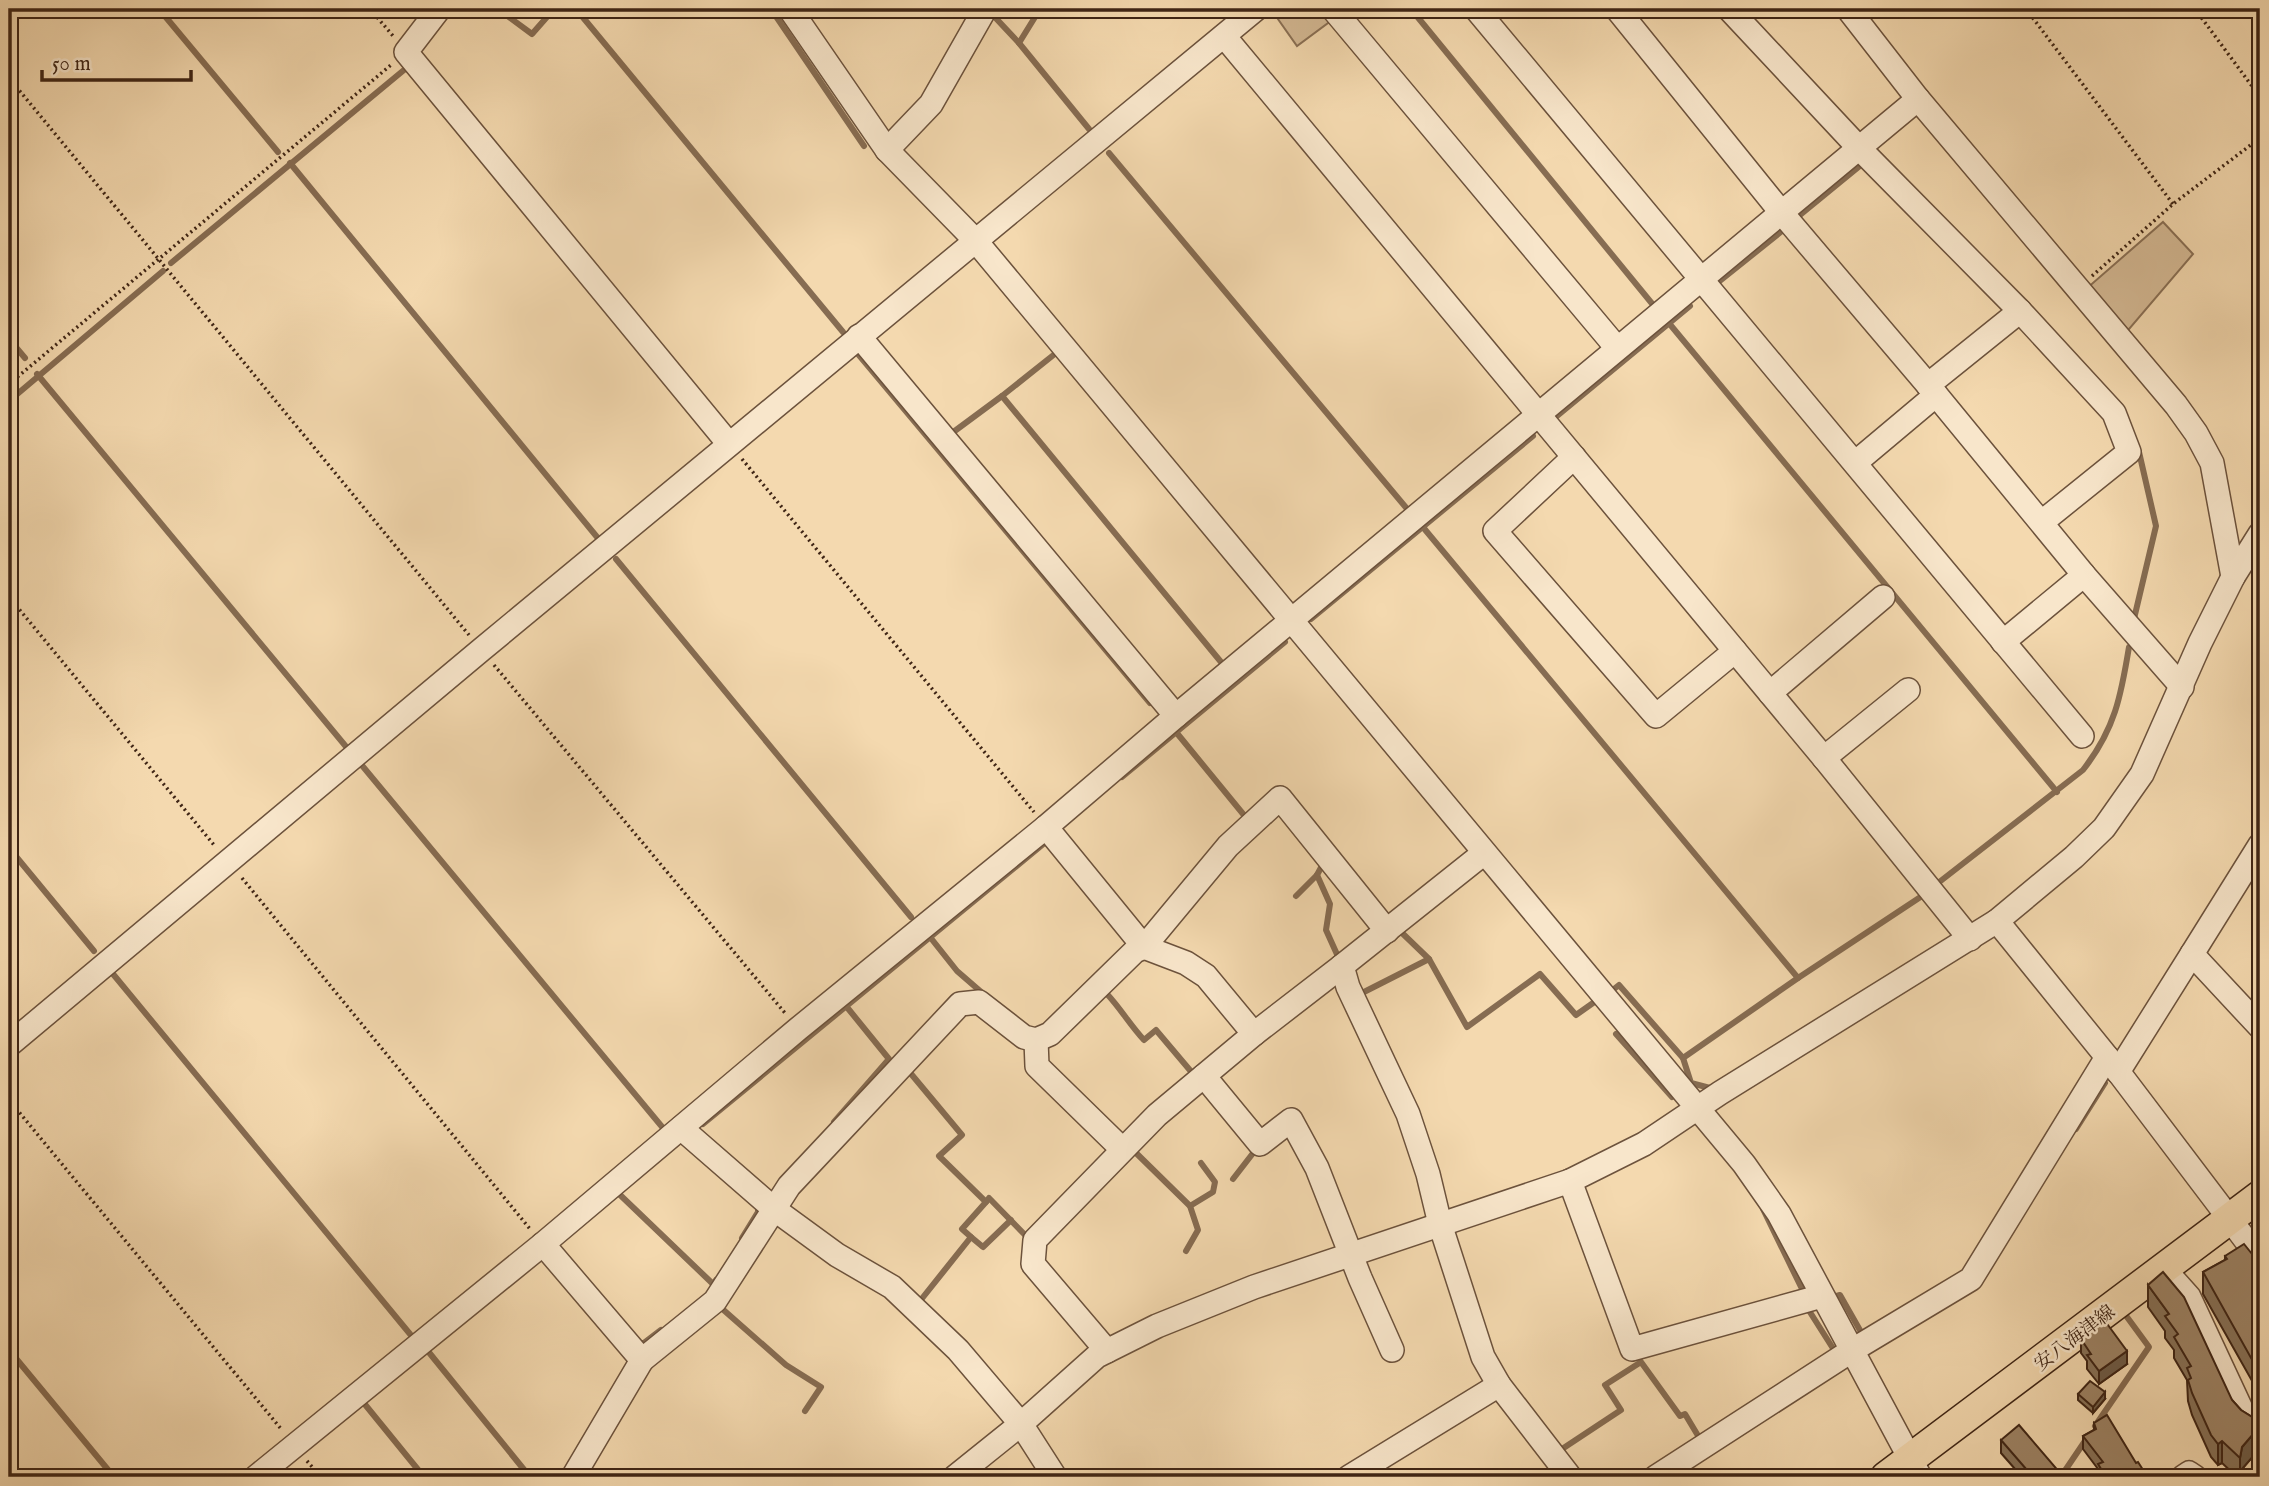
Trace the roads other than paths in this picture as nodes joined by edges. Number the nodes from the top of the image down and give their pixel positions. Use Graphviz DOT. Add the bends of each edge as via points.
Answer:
graph roads {
  1 [pos="439,9"];
  2 [pos="790,9"];
  3 [pos="985,9"];
  4 [pos="1256,9"];
  5 [pos="1333,9"];
  6 [pos="1476,9"];
  7 [pos="1617,9"];
  8 [pos="1729,9"];
  9 [pos="1848,9"];
  10 [pos="1224,36"];
  11 [pos="1917,99"];
  12 [pos="1859,148"];
  13 [pos="887,150"];
  14 [pos="1781,212"];
  15 [pos="975,240"];
  16 [pos="1701,279"];
  17 [pos="2020,312"];
  18 [pos="859,336"];
  19 [pos="1617,348"];
  20 [pos="1932,390"];
  21 [pos="1538,414"];
  22 [pos="729,444"];
  23 [pos="1574,457"];
  24 [pos="1854,463"];
  25 [pos="2042,522"];
  26 [pos="2260,534"];
  27 [pos="2084,575"];
  28 [pos="2233,577"];
  29 [pos="1883,597"];
  30 [pos="1291,621"];
  31 [pos="2003,642"];
  32 [pos="1735,652"];
  33 [pos="2182,687"];
  34 [pos="1908,690"];
  35 [pos="1770,693"];
  36 [pos="1176,716"];
  37 [pos="2082,736"];
  38 [pos="1824,758"];
  39 [pos="1046,827"];
  40 [pos="2260,845"];
  41 [pos="1484,853"];
  42 [pos="1997,921"];
  43 [pos="1387,930"];
  44 [pos="1970,939"];
  45 [pos="1144,947"];
  46 [pos="2192,954"];
  47 [pos="1342,966"];
  48 [pos="2260,1027"];
  49 [pos="1254,1034"];
  50 [pos="1036,1040"];
  51 [pos="9,1045"];
  52 [pos="2113,1065"];
  53 [pos="1204,1076"];
  54 [pos="1696,1109"];
  55 [pos="681,1128"];
  56 [pos="1122,1149"];
  57 [pos="1570,1181"];
  58 [pos="2260,1196"];
  59 [pos="774,1209"];
  60 [pos="2229,1220"];
  61 [pos="1440,1224"];
  62 [pos="543,1244"];
  63 [pos="1351,1255"];
  64 [pos="2260,1259"];
  65 [pos="2165,1269"];
  66 [pos="1822,1296"];
  67 [pos="1392,1350"];
  68 [pos="1107,1351"];
  69 [pos="1852,1351"];
  70 [pos="642,1360"];
  71 [pos="1499,1385"];
  72 [pos="1021,1424"];
  73 [pos="2260,1428"];
  74 [pos="1915,1468"];
  75 [pos="256,1477"];
  76 [pos="573,1477"];
  77 [pos="955,1477"];
  78 [pos="1055,1477"];
  79 [pos="1349,1477"];
  80 [pos="1570,1477"];
  81 [pos="1656,1477"];
  82 [pos="1885,1477"];
  83 [pos="2183,1477"];
  84 [pos="2195,1477"];
  1 -- 22 [label="street" via="407,52"];
  2 -- 13 [label="street"];
  3 -- 13 [label="street" via="931,104"];
  4 -- 10 [label="street"];
  5 -- 19 [label="street"];
  6 -- 16 [label="street"];
  7 -- 14 [label="street"];
  8 -- 12 [label="street"];
  9 -- 11 [label="street"];
  10 -- 15 [label="street"];
  10 -- 21 [label="street"];
  11 -- 12 [label="street"];
  11 -- 28 [label="street" via="2176,405 2212,463"];
  12 -- 14 [label="street"];
  12 -- 17 [label="street"];
  13 -- 15 [label="street"];
  14 -- 16 [label="street"];
  14 -- 20 [label="street"];
  15 -- 18 [label="street"];
  15 -- 30 [label="street"];
  16 -- 19 [label="street"];
  16 -- 24 [label="street"];
  17 -- 20 [label="street"];
  17 -- 25 [label="street" via="2114,413 2129,452"];
  18 -- 22 [label="street"];
  18 -- 36 [label="street"];
  19 -- 21 [label="street"];
  20 -- 24 [label="street"];
  20 -- 25 [label="street"];
  21 -- 23 [label="street"];
  21 -- 30 [label="street"];
  22 -- 51 [label="street"];
  23 -- 32 [label="street"];
  23 -- 32 [label="street" via="1495,531 1656,716"];
  24 -- 31 [label="street"];
  25 -- 27 [label="street"];
  26 -- 28 [label="street"];
  27 -- 31 [label="street"];
  27 -- 33 [label="street"];
  28 -- 33 [label="street"];
  29 -- 35 [label="street"];
  30 -- 36 [label="street"];
  30 -- 41 [label="street"];
  31 -- 37 [label="street"];
  32 -- 35 [label="street"];
  33 -- 42 [label="street" via="2142,774 2104,828"];
  34 -- 38 [label="street"];
  35 -- 38 [label="street"];
  36 -- 39 [label="street"];
  38 -- 44 [label="street"];
  39 -- 45 [label="street"];
  39 -- 55 [label="street"];
  40 -- 46 [label="street"];
  41 -- 43 [label="street"];
  41 -- 54 [label="street"];
  42 -- 44 [label="street"];
  42 -- 52 [label="street"];
  43 -- 45 [label="street" via="1280,798 1228,846"];
  43 -- 47 [label="street"];
  44 -- 54 [label="street"];
  45 -- 49 [label="street" via="1206,976"];
  45 -- 50 [label="street" via="1050,1034"];
  46 -- 48 [label="street"];
  46 -- 52 [label="street"];
  47 -- 49 [label="street"];
  47 -- 61 [label="street" via="1408,1114"];
  49 -- 53 [label="street"];
  50 -- 56 [label="street" via="1037,1066"];
  50 -- 59 [label="street" via="1024,1037 979,1002 960,1004 789,1186"];
  52 -- 60 [label="street"];
  52 -- 69 [label="street" via="1972,1279"];
  53 -- 56 [label="street"];
  53 -- 63 [label="street" via="1260,1144 1291,1120 1317,1168"];
  54 -- 57 [label="street" via="1644,1144"];
  54 -- 66 [label="street" via="1744,1164 1779,1214"];
  55 -- 59 [label="street"];
  55 -- 62 [label="street"];
  56 -- 68 [label="street" via="1035,1240 1033,1264"];
  57 -- 61 [label="street"];
  57 -- 66 [label="street" via="1632,1349"];
  58 -- 60 [label="main road, 安八海津線"];
  59 -- 70 [label="street" via="715,1301"];
  59 -- 72 [label="street" via="837,1255 892,1287 958,1350"];
  60 -- 64 [label="street"];
  60 -- 65 [label="main road, 安八海津線"];
  61 -- 63 [label="street"];
  61 -- 71 [label="street" via="1483,1357"];
  62 -- 70 [label="street"];
  62 -- 75 [label="street"];
  63 -- 67 [label="street"];
  63 -- 68 [label="street" via="1254,1287"];
  65 -- 73 [label="street" via="2189,1297 2244,1415"];
  65 -- 74 [label="main road, 安八海津線"];
  66 -- 69 [label="street"];
  68 -- 72 [label="street" via="1065,1382"];
  69 -- 74 [label="street"];
  69 -- 81 [label="street"];
  70 -- 76 [label="street"];
  71 -- 79 [label="street"];
  71 -- 80 [label="street"];
  72 -- 77 [label="street"];
  72 -- 78 [label="street"];
  74 -- 82 [label="main road, 安八海津線"];
  83 -- 84 [label="street" via="2189,1473"];
}
